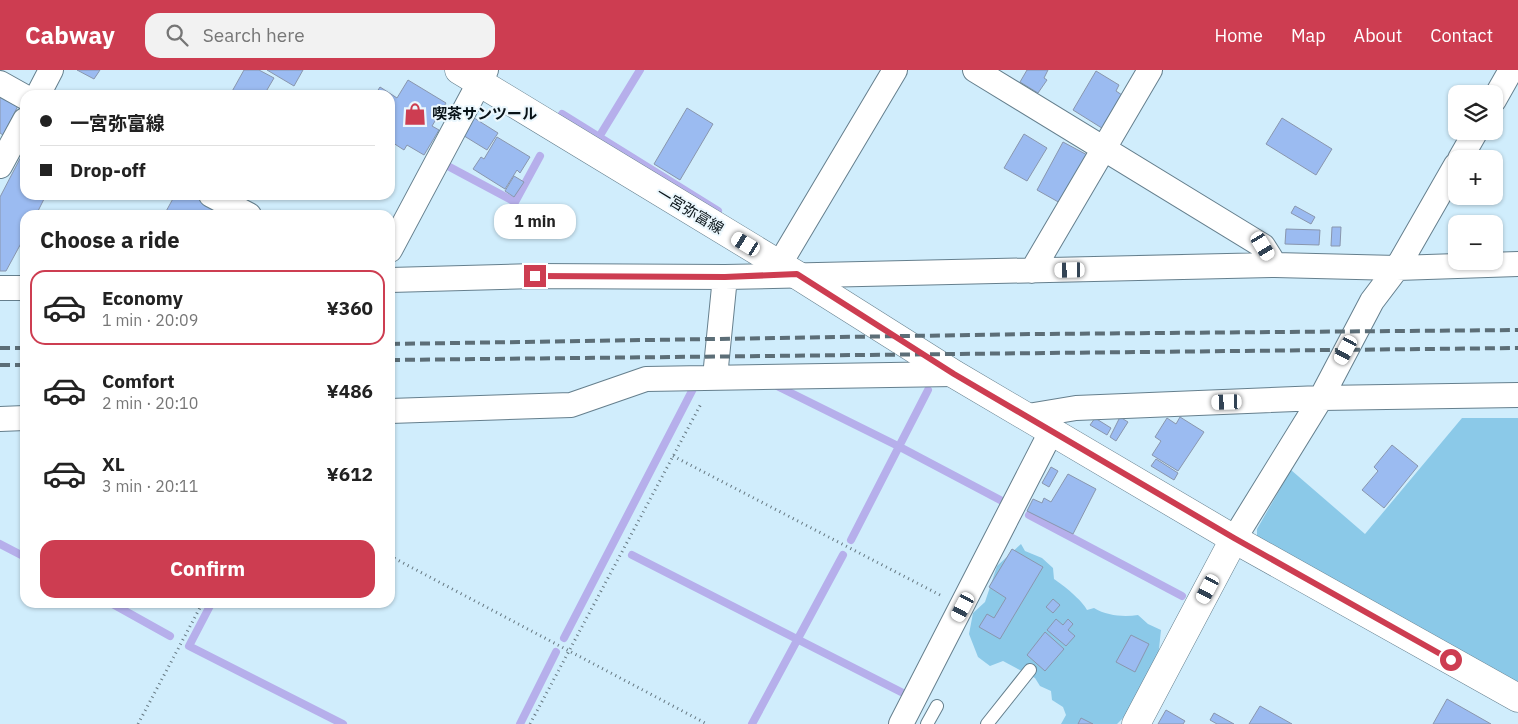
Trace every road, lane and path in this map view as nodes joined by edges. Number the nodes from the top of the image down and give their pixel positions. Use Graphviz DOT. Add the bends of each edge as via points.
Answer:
graph roads {
  1 [pos="51,70"];
  2 [pos="895,70"];
  3 [pos="976,70"];
  4 [pos="1150,70"];
  5 [pos="1513,70"];
  6 [pos="474,74"];
  7 [pos="1518,76"];
  8 [pos="0,84"];
  9 [pos="1503,86"];
  10 [pos="41,90"];
  11 [pos="20,94"];
  12 [pos="20,129"];
  13 [pos="1105,148"];
  14 [pos="0,166"];
  15 [pos="1448,179"];
  16 [pos="220,200"];
  17 [pos="240,210"];
  18 [pos="395,240"];
  19 [pos="1518,264"];
  20 [pos="1275,265"];
  21 [pos="1397,268"];
  22 [pos="788,270"];
  23 [pos="1032,271"];
  24 [pos="725,277"];
  25 [pos="395,280"];
  26 [pos="0,288"];
  27 [pos="20,288"];
  28 [pos="954,374"];
  29 [pos="715,377"];
  30 [pos="1518,395"];
  31 [pos="1321,398"];
  32 [pos="395,411"];
  33 [pos="1028,416"];
  34 [pos="20,418"];
  35 [pos="0,419"];
  36 [pos="1052,430"];
  37 [pos="673,456"];
  38 [pos="1234,538"];
  39 [pos="395,559"];
  40 [pos="963,607"];
  41 [pos="200,608"];
  42 [pos="569,650"];
  43 [pos="1030,670"];
  44 [pos="1518,698"];
  45 [pos="937,706"];
  46 [pos="138,724"];
  47 [pos="530,724"];
  48 [pos="708,724"];
  49 [pos="900,724"];
  50 [pos="927,724"];
  51 [pos="987,724"];
  52 [pos="1136,724"];
  1 -- 10 [label="street"];
  2 -- 22 [label="street"];
  3 -- 13 [label="street"];
  4 -- 13 [label="street"];
  5 -- 7 [label="street"];
  5 -- 9 [label="street"];
  6 -- 18 [label="street"];
  6 -- 22 [label="main road, 一宮弥富線"];
  8 -- 11 [label="street"];
  12 -- 14 [label="street"];
  13 -- 20 [label="street" via="1263,246"];
  13 -- 23 [label="street"];
  15 -- 21 [label="street"];
  16 -- 17 [label="street"];
  19 -- 21 [label="street"];
  20 -- 21 [label="street"];
  20 -- 23 [label="street"];
  21 -- 31 [label="street" via="1372,301"];
  22 -- 23 [label="street"];
  22 -- 24 [label="street"];
  22 -- 28 [label="main road, 一宮弥富線"];
  24 -- 25 [label="street" via="535,276"];
  24 -- 29 [label="street"];
  26 -- 27 [label="street"];
  28 -- 29 [label="street"];
  28 -- 33 [label="main road, 一宮弥富線"];
  29 -- 32 [label="street" via="646,379 571,405"];
  29 -- 37 [label="path"];
  30 -- 31 [label="street"];
  31 -- 33 [label="street" via="1076,408"];
  31 -- 38 [label="street"];
  33 -- 36 [label="main road, 一宮弥富線"];
  34 -- 35 [label="street"];
  36 -- 38 [label="main road, 一宮弥富線"];
  36 -- 40 [label="street"];
  37 -- 40 [label="path"];
  37 -- 42 [label="path"];
  38 -- 44 [label="main road, 一宮弥富線"];
  38 -- 52 [label="main road"];
  39 -- 42 [label="path"];
  40 -- 49 [label="street"];
  41 -- 46 [label="path"];
  42 -- 47 [label="path"];
  42 -- 48 [label="path"];
  43 -- 51 [label="lane"];
  45 -- 50 [label="lane"];
}
